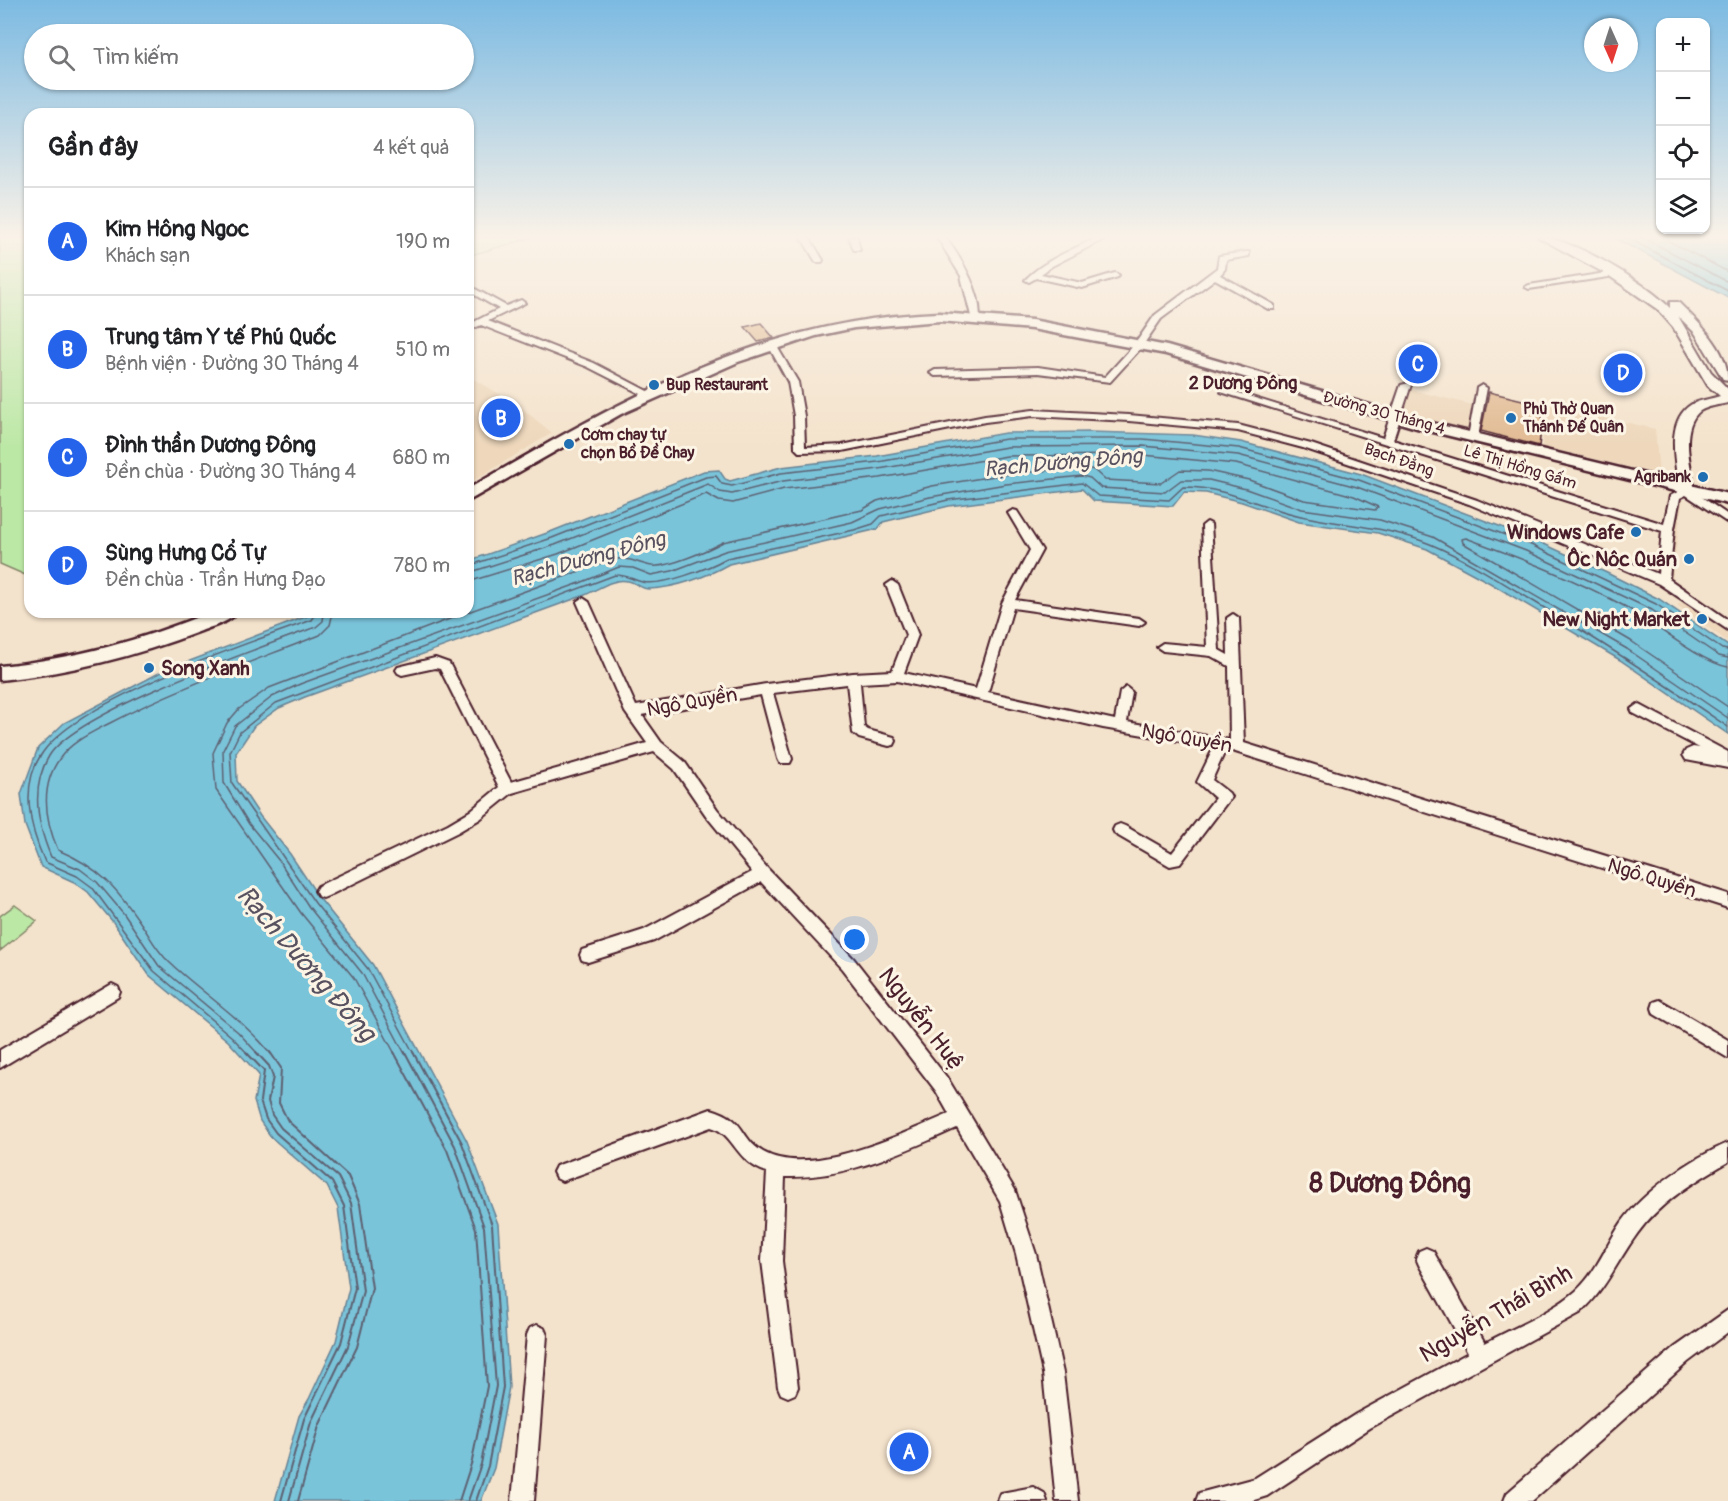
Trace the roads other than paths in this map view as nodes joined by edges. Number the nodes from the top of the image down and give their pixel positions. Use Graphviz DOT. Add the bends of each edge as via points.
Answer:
graph roads {
  1 [pos="502,307"];
  2 [pos="510,307"];
  3 [pos="974,307"];
  4 [pos="1172,307"];
  5 [pos="1660,307"];
  6 [pos="1677,307"];
  7 [pos="505,309"];
  8 [pos="1672,317"];
  9 [pos="1690,318"];
  10 [pos="976,320"];
  11 [pos="480,321"];
  12 [pos="474,324"];
  13 [pos="772,345"];
  14 [pos="1138,346"];
  15 [pos="935,373"];
  16 [pos="1728,376"];
  17 [pos="1406,385"];
  18 [pos="1719,386"];
  19 [pos="1482,388"];
  20 [pos="1226,392"];
  21 [pos="651,395"];
  22 [pos="1728,397"];
  23 [pos="1697,407"];
  24 [pos="1395,417"];
  25 [pos="1473,436"];
  26 [pos="1387,442"];
  27 [pos="1687,490"];
  28 [pos="474,492"];
  29 [pos="1728,499"];
  30 [pos="1013,513"];
  31 [pos="1728,520"];
  32 [pos="1207,526"];
  33 [pos="1668,529"];
  34 [pos="1663,580"];
  35 [pos="892,585"];
  36 [pos="584,602"];
  37 [pos="1008,603"];
  38 [pos="213,618"];
  39 [pos="1233,618"];
  40 [pos="1139,622"];
  41 [pos="1728,627"];
  42 [pos="1163,647"];
  43 [pos="1213,652"];
  44 [pos="1235,664"];
  45 [pos="402,670"];
  46 [pos="0,673"];
  47 [pos="897,676"];
  48 [pos="853,678"];
  49 [pos="766,689"];
  50 [pos="1126,692"];
  51 [pos="981,695"];
  52 [pos="1638,709"];
  53 [pos="632,712"];
  54 [pos="1120,726"];
  55 [pos="889,741"];
  56 [pos="1230,745"];
  57 [pos="656,746"];
  58 [pos="1693,755"];
  59 [pos="785,759"];
  60 [pos="1728,759"];
  61 [pos="507,789"];
  62 [pos="1120,830"];
  63 [pos="763,874"];
  64 [pos="323,891"];
  65 [pos="1728,901"];
  66 [pos="588,955"];
  67 [pos="112,992"];
  68 [pos="1660,1008"];
  69 [pos="1728,1050"];
  70 [pos="0,1060"];
  71 [pos="962,1117"];
  72 [pos="1728,1152"];
  73 [pos="776,1167"];
  74 [pos="562,1172"];
  75 [pos="1426,1258"];
  76 [pos="1728,1320"];
  77 [pos="537,1335"];
  78 [pos="1480,1355"];
  79 [pos="788,1387"];
  80 [pos="1261,1494"];
  81 [pos="524,1501"];
  82 [pos="1009,1501"];
  83 [pos="1036,1501"];
  84 [pos="1067,1501"];
  85 [pos="1207,1501"];
  86 [pos="1515,1501"];
  1 -- 7 [label="street"];
  2 -- 7 [label="street"];
  3 -- 10 [label="street"];
  4 -- 14 [label="street" via="1158,317"];
  5 -- 8 [label="main road"];
  6 -- 9 [label="main road"];
  7 -- 11 [label="street"];
  8 -- 9 [label="main road"];
  8 -- 18 [label="main road"];
  9 -- 16 [label="main road"];
  10 -- 13 [label="main road, Đường 30 Tháng 4" via="924,317 870,321"];
  10 -- 14 [label="main road, Đường 30 Tháng 4" via="1058,330"];
  11 -- 12 [label="street"];
  11 -- 21 [label="street" via="591,365"];
  13 -- 21 [label="main road, Đường 30 Tháng 4"];
  13 -- 34 [label="street, Bạch Đằng" via="793,382 802,450 842,448 1034,413 1217,425 1283,438 1473,502"];
  14 -- 15 [label="street" via="1107,380 1038,370"];
  14 -- 24 [label="main road, Đường 30 Tháng 4" via="1210,361"];
  17 -- 24 [label="street"];
  18 -- 22 [label="main road"];
  18 -- 23 [label="main road" via="1698,397"];
  19 -- 25 [label="street"];
  20 -- 26 [label="street, Lê Thị Hồng Gấm"];
  21 -- 28 [label="main road, Đường 30 Tháng 4" via="542,451"];
  22 -- 23 [label="main road"];
  23 -- 27 [label="main road" via="1681,432"];
  24 -- 25 [label="main road, Đường 30 Tháng 4"];
  24 -- 26 [label="street"];
  25 -- 27 [label="main road, Đường 30 Tháng 4"];
  26 -- 33 [label="street, Lê Thị Hồng Gấm"];
  27 -- 29 [label="main road, Đường 30 Tháng 4"];
  27 -- 31 [label="street"];
  27 -- 33 [label="street" via="1675,496"];
  30 -- 37 [label="street" via="1036,550"];
  32 -- 43 [label="street"];
  33 -- 34 [label="street"];
  34 -- 41 [label="street, Bạch Đằng"];
  35 -- 47 [label="street" via="912,635"];
  36 -- 53 [label="street, Nguyễn Huệ"];
  37 -- 40 [label="street"];
  37 -- 51 [label="street"];
  38 -- 46 [label="main road" via="103,655"];
  39 -- 44 [label="street"];
  42 -- 43 [label="street"];
  43 -- 44 [label="street"];
  44 -- 56 [label="street"];
  45 -- 61 [label="street" via="435,663 445,666"];
  47 -- 48 [label="street, Ngô Quyền"];
  47 -- 51 [label="street, Ngô Quyền"];
  48 -- 49 [label="street, Ngô Quyền"];
  48 -- 55 [label="street" via="860,732"];
  49 -- 53 [label="street, Ngô Quyền"];
  49 -- 59 [label="street"];
  50 -- 54 [label="street"];
  51 -- 54 [label="street, Ngô Quyền"];
  52 -- 60 [label="street"];
  53 -- 57 [label="street, Nguyễn Huệ"];
  54 -- 56 [label="street, Ngô Quyền"];
  56 -- 62 [label="street" via="1204,782 1224,797 1175,860"];
  56 -- 65 [label="street, Ngô Quyền"];
  57 -- 61 [label="street"];
  57 -- 63 [label="street, Nguyễn Huệ" via="679,765 712,813"];
  58 -- 60 [label="main road"];
  61 -- 64 [label="street" via="460,824"];
  63 -- 66 [label="street" via="648,936"];
  63 -- 71 [label="street, Nguyễn Huệ" via="848,964 942,1084"];
  67 -- 70 [label="street"];
  68 -- 69 [label="street"];
  71 -- 73 [label="street" via="842,1162 813,1169"];
  71 -- 84 [label="street, Nguyễn Huệ" via="1008,1197 1026,1254 1053,1373"];
  72 -- 78 [label="street, Nguyễn Thái Bình" via="1682,1181 1638,1216 1604,1274 1582,1299"];
  73 -- 74 [label="street" via="747,1152 732,1126 711,1118"];
  73 -- 79 [label="street" via="772,1261"];
  75 -- 78 [label="street"];
  76 -- 86 [label="street" via="1682,1355"];
  77 -- 81 [label="street"];
  78 -- 80 [label="street, Nguyễn Thái Bình" via="1363,1421"];
  80 -- 85 [label="street, Nguyễn Thái Bình"];
  82 -- 83 [label="street"];
}
